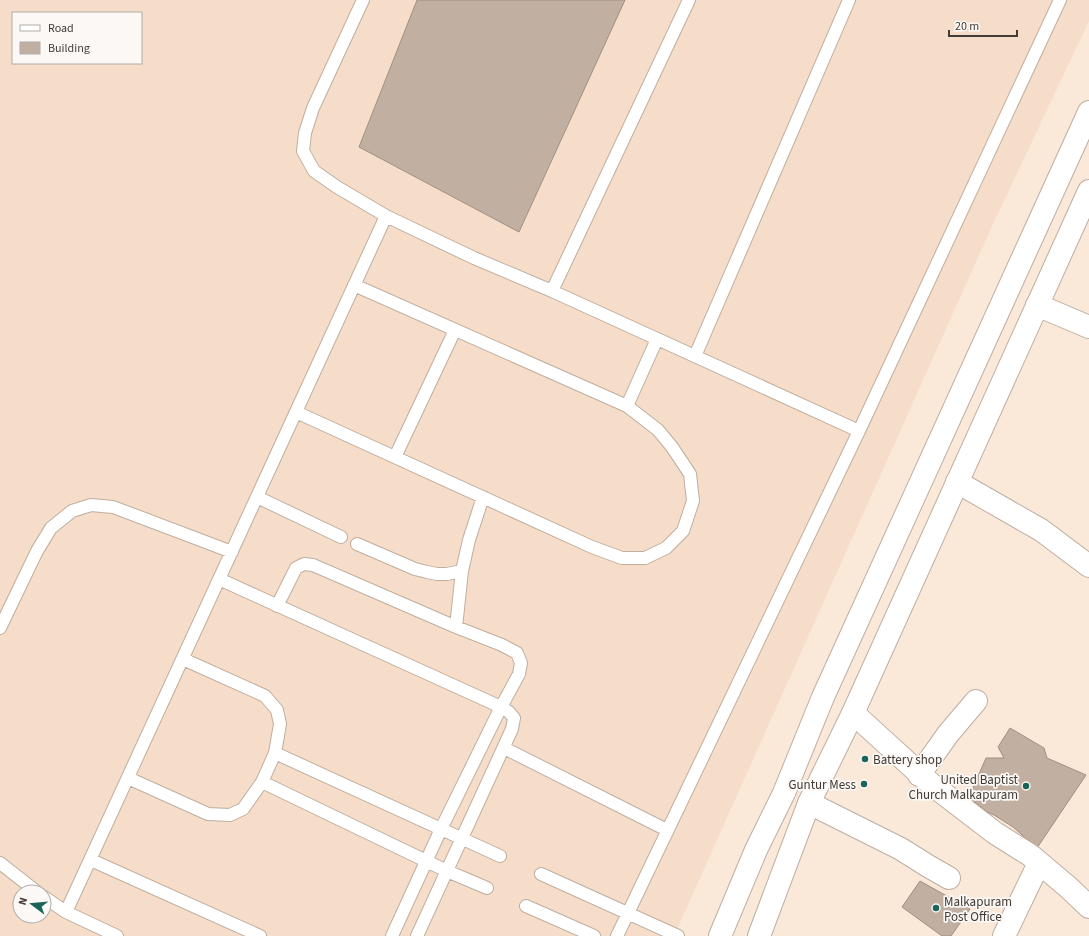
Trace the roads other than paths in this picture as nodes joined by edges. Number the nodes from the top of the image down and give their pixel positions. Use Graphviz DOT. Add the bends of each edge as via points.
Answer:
graph roads {
  1 [pos="363,0"];
  2 [pos="689,0"];
  3 [pos="849,0"];
  4 [pos="1060,0"];
  5 [pos="1089,112"];
  6 [pos="1089,191"];
  7 [pos="386,216"];
  8 [pos="354,285"];
  9 [pos="552,291"];
  10 [pos="1037,305"];
  11 [pos="1089,327"];
  12 [pos="455,330"];
  13 [pos="656,338"];
  14 [pos="695,356"];
  15 [pos="627,406"];
  16 [pos="296,412"];
  17 [pos="859,431"];
  18 [pos="395,457"];
  19 [pos="957,482"];
  20 [pos="257,497"];
  21 [pos="483,497"];
  22 [pos="341,537"];
  23 [pos="357,544"];
  24 [pos="232,552"];
  25 [pos="1089,566"];
  26 [pos="462,571"];
  27 [pos="219,579"];
  28 [pos="277,606"];
  29 [pos="456,627"];
  30 [pos="0,628"];
  31 [pos="183,659"];
  32 [pos="976,701"];
  33 [pos="500,706"];
  34 [pos="853,713"];
  35 [pos="504,748"];
  36 [pos="275,752"];
  37 [pos="920,774"];
  38 [pos="128,778"];
  39 [pos="262,782"];
  40 [pos="809,803"];
  41 [pos="441,829"];
  42 [pos="667,830"];
  43 [pos="462,839"];
  44 [pos="500,856"];
  45 [pos="90,860"];
  46 [pos="427,861"];
  47 [pos="0,863"];
  48 [pos="1039,863"];
  49 [pos="447,871"];
  50 [pos="541,874"];
  51 [pos="949,878"];
  52 [pos="27,884"];
  53 [pos="487,888"];
  54 [pos="52,902"];
  55 [pos="526,906"];
  56 [pos="1089,907"];
  57 [pos="66,912"];
  58 [pos="628,913"];
  59 [pos="117,936"];
  60 [pos="260,936"];
  61 [pos="392,936"];
  62 [pos="417,936"];
  63 [pos="594,936"];
  64 [pos="617,936"];
  65 [pos="678,936"];
  66 [pos="720,936"];
  67 [pos="759,936"];
  68 [pos="1004,936"];
  1 -- 7 [label="lane" via="313,108 305,133 304,151 314,171"];
  2 -- 9 [label="lane"];
  3 -- 14 [label="lane"];
  4 -- 17 [label="lane"];
  5 -- 66 [label="main road" via="823,697 784,793 756,850"];
  6 -- 10 [label="main road"];
  7 -- 8 [label="lane"];
  7 -- 9 [label="lane" via="474,258"];
  8 -- 12 [label="lane"];
  8 -- 16 [label="lane"];
  9 -- 13 [label="lane"];
  10 -- 11 [label="main road"];
  10 -- 19 [label="main road"];
  12 -- 15 [label="lane"];
  12 -- 18 [label="lane"];
  13 -- 14 [label="lane"];
  13 -- 15 [label="lane"];
  14 -- 17 [label="lane"];
  15 -- 21 [label="lane" via="658,430 690,474 693,501 684,531 666,548 645,558 622,558"];
  16 -- 18 [label="lane"];
  16 -- 20 [label="lane"];
  17 -- 42 [label="lane"];
  18 -- 21 [label="lane"];
  19 -- 25 [label="main road" via="1041,530"];
  19 -- 34 [label="main road"];
  20 -- 22 [label="lane"];
  20 -- 24 [label="lane"];
  21 -- 26 [label="lane"];
  23 -- 26 [label="lane" via="415,569 442,574"];
  24 -- 27 [label="lane"];
  24 -- 30 [label="lane" via="113,507 91,505 72,510 51,528"];
  26 -- 29 [label="lane"];
  27 -- 28 [label="lane"];
  27 -- 31 [label="lane"];
  28 -- 29 [label="lane" via="296,568 304,564 313,565"];
  28 -- 33 [label="lane"];
  29 -- 33 [label="lane" via="516,653 521,663 518,674"];
  31 -- 36 [label="lane" via="265,696 277,710 280,724"];
  31 -- 38 [label="lane"];
  32 -- 37 [label="main road" via="948,734"];
  33 -- 35 [label="lane" via="514,718"];
  33 -- 41 [label="lane"];
  34 -- 37 [label="main road"];
  34 -- 40 [label="main road"];
  35 -- 42 [label="lane"];
  35 -- 43 [label="lane"];
  36 -- 39 [label="lane"];
  36 -- 41 [label="lane"];
  37 -- 48 [label="main road" via="989,829"];
  38 -- 39 [label="lane" via="208,814 230,815 243,809"];
  38 -- 45 [label="lane"];
  39 -- 46 [label="lane"];
  40 -- 51 [label="main road" via="901,848"];
  40 -- 67 [label="main road"];
  41 -- 43 [label="lane"];
  41 -- 46 [label="lane"];
  42 -- 58 [label="lane"];
  43 -- 44 [label="lane"];
  43 -- 49 [label="lane"];
  45 -- 57 [label="lane"];
  45 -- 60 [label="lane"];
  46 -- 49 [label="lane"];
  46 -- 61 [label="lane"];
  47 -- 52 [label="lane"];
  48 -- 56 [label="main road"];
  48 -- 68 [label="main road"];
  49 -- 53 [label="lane"];
  49 -- 62 [label="lane"];
  50 -- 58 [label="lane"];
  54 -- 57 [label="lane"];
  55 -- 63 [label="lane"];
  57 -- 59 [label="lane"];
  58 -- 64 [label="lane"];
  58 -- 65 [label="lane"];
}
